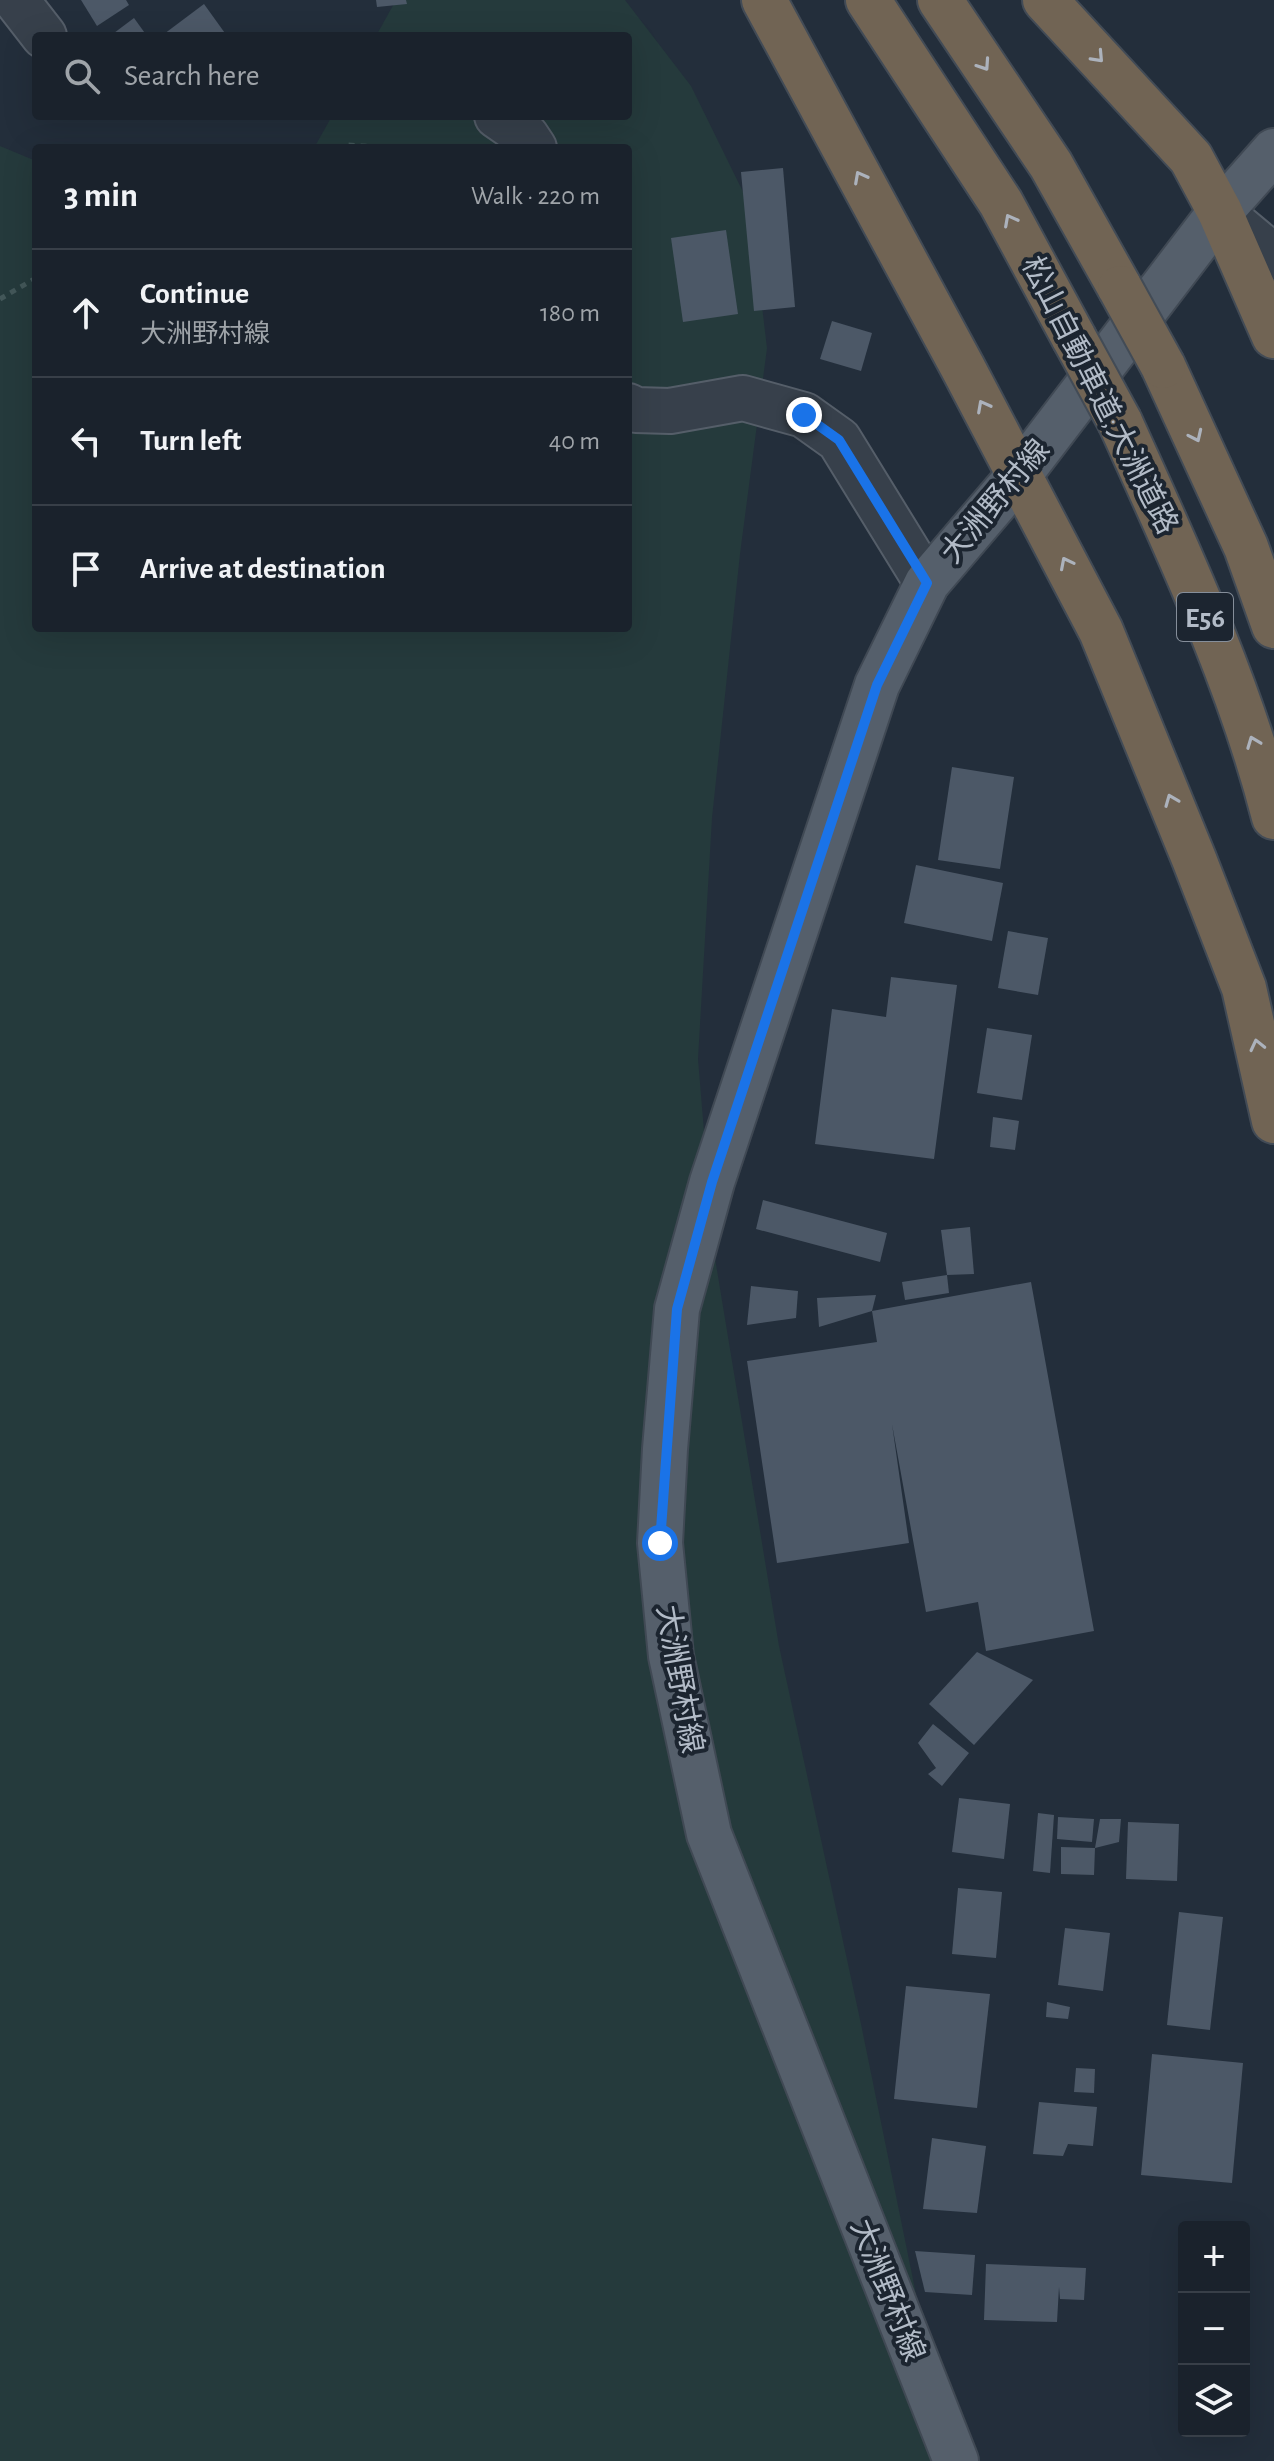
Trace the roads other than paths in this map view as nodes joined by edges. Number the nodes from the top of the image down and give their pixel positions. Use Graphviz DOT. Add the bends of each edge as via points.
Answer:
graph roads {
  1 [pos="16,0"];
  2 [pos="764,0"];
  3 [pos="868,0"];
  4 [pos="940,0"];
  5 [pos="1045,0"];
  6 [pos="41,32"];
  7 [pos="503,120"];
  8 [pos="531,144"];
  9 [pos="1274,151"];
  10 [pos="1220,212"];
  11 [pos="1274,257"];
  12 [pos="1274,336"];
  13 [pos="632,408"];
  14 [pos="1020,474"];
  15 [pos="927,583"];
  16 [pos="1274,626"];
  17 [pos="1274,817"];
  18 [pos="1274,1121"];
  19 [pos="956,2461"];
  1 -- 6 [label="street"];
  14 -- 2 [label="highway, one-way"];
  17 -- 3 [label="highway, 松山自動車道;大洲道路 / E56, one-way, bridge" via="1259,760 1189,574 1120,422 1001,203"];
  4 -- 16 [label="highway, E56, one-way, bridge" via="1051,165 1163,366 1246,547"];
  5 -- 10 [label="highway, one-way" via="1191,158"];
  7 -- 8 [label="street"];
  9 -- 10 [label="main road, 大洲野村線"];
  10 -- 11 [label="street"];
  10 -- 12 [label="highway"];
  10 -- 14 [label="main road, 大洲野村線"];
  13 -- 15 [label="street" via="670,411 743,398 804,415 839,440"];
  14 -- 15 [label="main road, 大洲野村線"];
  18 -- 14 [label="highway, one-way" via="1244,988 1194,859 1101,631"];
  15 -- 19 [label="main road, 大洲野村線" via="877,685 712,1182 677,1309 660,1543 671,1656 709,1834"];
}
